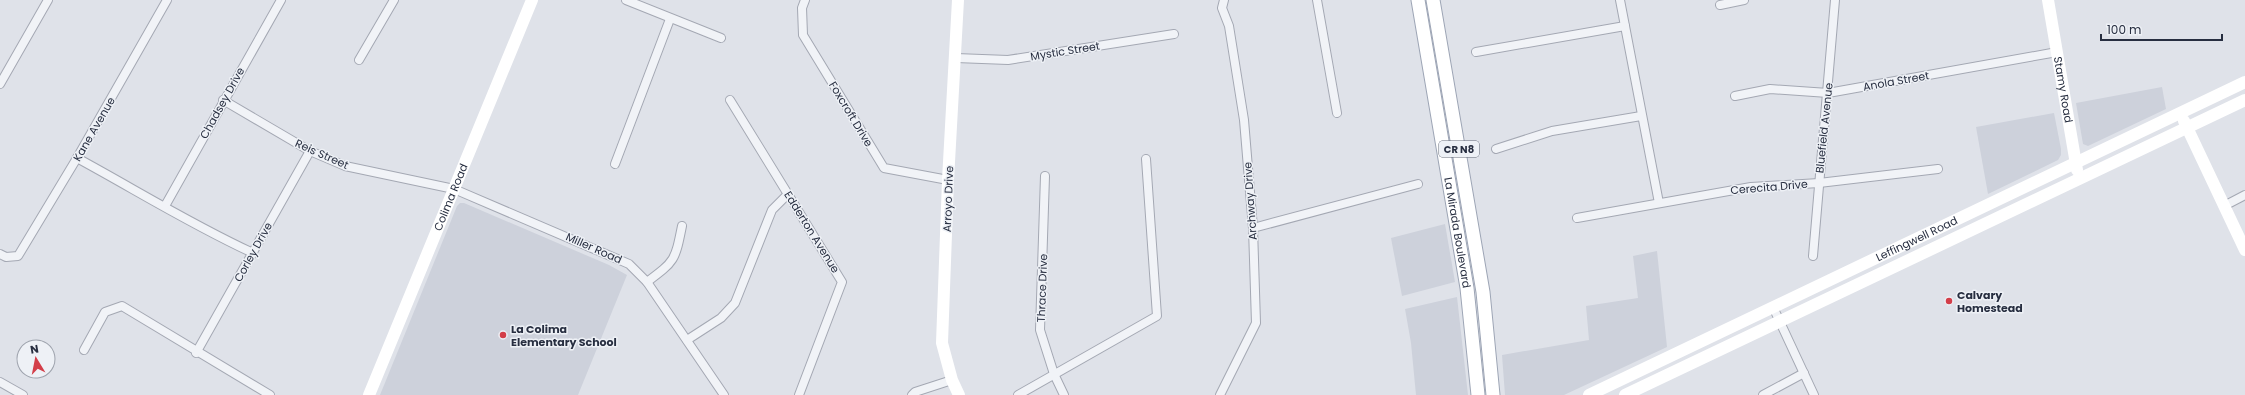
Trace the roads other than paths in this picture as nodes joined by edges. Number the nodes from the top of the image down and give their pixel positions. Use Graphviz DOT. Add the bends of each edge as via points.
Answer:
graph roads {
  1 [pos="48,0"];
  2 [pos="167,0"];
  3 [pos="281,0"];
  4 [pos="394,0"];
  5 [pos="532,0"];
  6 [pos="626,0"];
  7 [pos="805,0"];
  8 [pos="958,0"];
  9 [pos="1224,0"];
  10 [pos="1317,0"];
  11 [pos="1418,0"];
  12 [pos="1433,0"];
  13 [pos="1620,0"];
  14 [pos="1744,0"];
  15 [pos="1836,0"];
  16 [pos="2048,0"];
  17 [pos="1720,5"];
  18 [pos="670,19"];
  19 [pos="1624,26"];
  20 [pos="1174,34"];
  21 [pos="721,38"];
  22 [pos="1476,52"];
  23 [pos="2057,52"];
  24 [pos="956,58"];
  25 [pos="359,60"];
  26 [pos="2245,82"];
  27 [pos="0,84"];
  28 [pos="1828,93"];
  29 [pos="1735,96"];
  30 [pos="223,100"];
  31 [pos="730,100"];
  32 [pos="2245,100"];
  33 [pos="1336,113"];
  34 [pos="2180,113"];
  35 [pos="1641,116"];
  36 [pos="2187,128"];
  37 [pos="1496,149"];
  38 [pos="310,151"];
  39 [pos="77,158"];
  40 [pos="1146,159"];
  41 [pos="2076,163"];
  42 [pos="615,164"];
  43 [pos="1938,169"];
  44 [pos="1045,176"];
  45 [pos="2079,179"];
  46 [pos="948,180"];
  47 [pos="1819,183"];
  48 [pos="1418,184"];
  49 [pos="454,189"];
  50 [pos="788,194"];
  51 [pos="2245,195"];
  52 [pos="1659,202"];
  53 [pos="165,206"];
  54 [pos="2224,206"];
  55 [pos="1577,218"];
  56 [pos="682,226"];
  57 [pos="1253,228"];
  58 [pos="2245,250"];
  59 [pos="252,253"];
  60 [pos="0,254"];
  61 [pos="1812,256"];
  62 [pos="647,282"];
  63 [pos="1773,307"];
  64 [pos="1780,321"];
  65 [pos="687,340"];
  66 [pos="84,350"];
  67 [pos="196,353"];
  68 [pos="1804,373"];
  69 [pos="1054,374"];
  70 [pos="952,380"];
  71 [pos="0,382"];
  72 [pos="23,395"];
  73 [pos="270,395"];
  74 [pos="369,395"];
  75 [pos="724,395"];
  76 [pos="799,395"];
  77 [pos="912,395"];
  78 [pos="959,395"];
  79 [pos="1018,395"];
  80 [pos="1064,395"];
  81 [pos="1220,395"];
  82 [pos="1478,395"];
  83 [pos="1493,395"];
  84 [pos="1589,395"];
  85 [pos="1625,395"];
  86 [pos="1763,395"];
  87 [pos="1814,395"];
  1 -- 27 [label="street"];
  2 -- 39 [label="street, Kane Avenue"];
  3 -- 30 [label="street, Chadsey Drive"];
  4 -- 25 [label="street"];
  5 -- 49 [label="main road, Colima Road"];
  6 -- 18 [label="street"];
  7 -- 46 [label="street, Foxcroft Drive" via="802,8 803,35 884,168"];
  8 -- 24 [label="main road, Arroyo Drive"];
  9 -- 57 [label="street, Archway Drive" via="1222,8 1229,26 1244,120"];
  10 -- 33 [label="street"];
  11 -- 82 [label="main road, La Mirada Boulevard / CR N8" via="1467,288"];
  12 -- 83 [label="main road, La Mirada Boulevard / CR N8" via="1483,292"];
  13 -- 19 [label="street"];
  14 -- 17 [label="street"];
  15 -- 28 [label="street, Bluefield Avenue"];
  16 -- 23 [label="main road, Stamy Road"];
  18 -- 21 [label="street"];
  18 -- 42 [label="street"];
  19 -- 22 [label="street"];
  19 -- 35 [label="street"];
  20 -- 24 [label="street, Mystic Street" via="1008,60"];
  23 -- 28 [label="street, Anola Street"];
  23 -- 41 [label="main road, Stamy Road"];
  24 -- 46 [label="main road, Arroyo Drive"];
  26 -- 34 [label="main road, Leffingwell Road"];
  28 -- 29 [label="street, Anola Street" via="1770,89"];
  28 -- 47 [label="street, Bluefield Avenue"];
  30 -- 38 [label="street, Reis Street"];
  30 -- 53 [label="street, Chadsey Drive"];
  31 -- 50 [label="street, Edderton Avenue"];
  32 -- 36 [label="main road, Leffingwell Road"];
  34 -- 36 [label="main road"];
  34 -- 41 [label="main road, Leffingwell Road"];
  35 -- 37 [label="street" via="1552,131"];
  35 -- 52 [label="street"];
  36 -- 45 [label="main road, Leffingwell Road"];
  36 -- 54 [label="main road"];
  38 -- 49 [label="street, Reis Street" via="345,166"];
  38 -- 59 [label="street, Corley Drive"];
  39 -- 53 [label="street"];
  39 -- 60 [label="street, Kane Avenue" via="18,256 6,257"];
  40 -- 69 [label="street" via="1157,316"];
  41 -- 45 [label="main road, Stamy Road"];
  41 -- 63 [label="main road, Leffingwell Road"];
  43 -- 47 [label="street, Cerecita Drive"];
  44 -- 69 [label="street, Thrace Drive" via="1040,330"];
  45 -- 64 [label="main road, Leffingwell Road"];
  46 -- 70 [label="main road, Arroyo Drive" via="942,343"];
  47 -- 52 [label="street, Cerecita Drive" via="1751,187"];
  47 -- 61 [label="street, Bluefield Avenue"];
  48 -- 57 [label="street"];
  49 -- 62 [label="street, Miller Road" via="629,264"];
  49 -- 74 [label="main road, Colima Road"];
  50 -- 65 [label="street" via="772,210 735,303 721,318"];
  50 -- 76 [label="street, Edderton Avenue" via="842,282"];
  51 -- 54 [label="street"];
  52 -- 55 [label="street, Cerecita Drive"];
  53 -- 59 [label="street" via="207,232"];
  54 -- 58 [label="main road"];
  56 -- 62 [label="street" via="677,251 671,264"];
  57 -- 81 [label="street, Archway Drive" via="1256,323"];
  59 -- 67 [label="street, Corley Drive"];
  62 -- 65 [label="street, Miller Road"];
  63 -- 64 [label="street"];
  63 -- 84 [label="main road, Leffingwell Road"];
  64 -- 68 [label="street"];
  64 -- 85 [label="main road, Leffingwell Road"];
  65 -- 75 [label="street, Miller Road"];
  66 -- 67 [label="street" via="105,312 122,306"];
  67 -- 73 [label="street"];
  68 -- 86 [label="street"];
  68 -- 87 [label="street"];
  69 -- 79 [label="street"];
  69 -- 80 [label="street, Thrace Drive"];
  70 -- 77 [label="street"];
  70 -- 78 [label="main road, Arroyo Drive"];
  71 -- 72 [label="street"];
}
